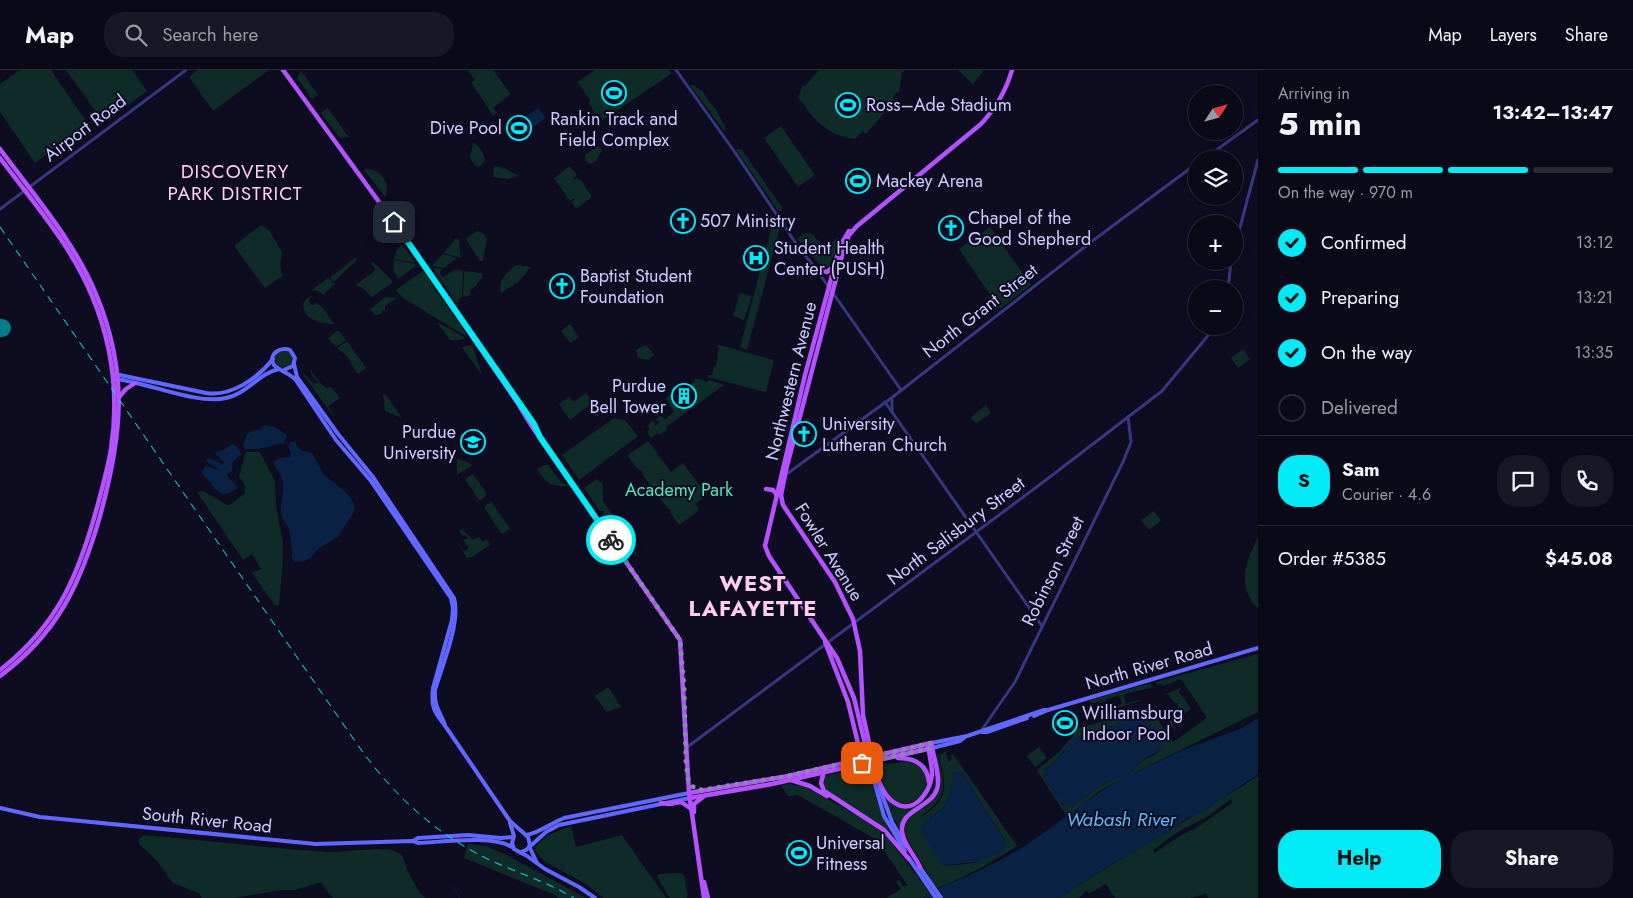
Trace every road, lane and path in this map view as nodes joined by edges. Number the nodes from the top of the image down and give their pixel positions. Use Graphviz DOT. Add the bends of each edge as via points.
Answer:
graph roads {
  1 [pos="186,70"];
  2 [pos="283,70"];
  3 [pos="676,70"];
  4 [pos="1012,70"];
  5 [pos="1258,120"];
  6 [pos="0,149"];
  7 [pos="1216,150"];
  8 [pos="0,158"];
  9 [pos="1258,160"];
  10 [pos="1188,170"];
  11 [pos="26,189"];
  12 [pos="878,208"];
  13 [pos="0,209"];
  14 [pos="1243,216"];
  15 [pos="835,264"];
  16 [pos="816,269"];
  17 [pos="831,290"];
  18 [pos="1209,335"];
  19 [pos="273,359"];
  20 [pos="294,364"];
  21 [pos="282,369"];
  22 [pos="115,377"];
  23 [pos="135,383"];
  24 [pos="901,390"];
  25 [pos="119,397"];
  26 [pos="892,397"];
  27 [pos="885,402"];
  28 [pos="892,412"];
  29 [pos="1128,417"];
  30 [pos="342,447"];
  31 [pos="362,463"];
  32 [pos="782,477"];
  33 [pos="766,489"];
  34 [pos="777,495"];
  35 [pos="775,506"];
  36 [pos="784,508"];
  37 [pos="975,533"];
  38 [pos="442,582"];
  39 [pos="854,623"];
  40 [pos="1042,626"];
  41 [pos="827,643"];
  42 [pos="1258,648"];
  43 [pos="0,670"];
  44 [pos="0,676"];
  45 [pos="981,732"];
  46 [pos="685,739"];
  47 [pos="696,740"];
  48 [pos="929,746"];
  49 [pos="868,747"];
  50 [pos="685,749"];
  51 [pos="886,758"];
  52 [pos="862,761"];
  53 [pos="824,770"];
  54 [pos="873,770"];
  55 [pos="877,777"];
  56 [pos="688,779"];
  57 [pos="789,780"];
  58 [pos="930,784"];
  59 [pos="704,793"];
  60 [pos="689,795"];
  61 [pos="660,801"];
  62 [pos="847,807"];
  63 [pos="0,808"];
  64 [pos="691,809"];
  65 [pos="510,821"];
  66 [pos="694,828"];
  67 [pos="524,834"];
  68 [pos="513,837"];
  69 [pos="413,841"];
  70 [pos="530,846"];
  71 [pos="512,847"];
  72 [pos="521,852"];
  73 [pos="909,859"];
  74 [pos="537,863"];
  75 [pos="920,870"];
  76 [pos="703,881"];
  77 [pos="595,898"];
  78 [pos="704,898"];
  79 [pos="708,898"];
  80 [pos="936,898"];
  81 [pos="941,898"];
  1 -- 11 [label="street, Airport Road"];
  2 -- 46 [label="main road" via="409,244 676,633 681,643"];
  3 -- 16 [label="street"];
  4 -- 12 [label="main road, Northwestern Avenue" via="1006,89 981,124"];
  5 -- 7 [label="street"];
  6 -- 11 [label="main road"];
  8 -- 11 [label="main road"];
  9 -- 14 [label="street"];
  10 -- 24 [label="street, North Grant Street"];
  11 -- 13 [label="street, Airport Road"];
  11 -- 22 [label="main road" via="72,248 92,283 108,328"];
  12 -- 15 [label="main road, Northwestern Avenue" via="846,234"];
  12 -- 17 [label="main road, Northwestern Avenue" via="854,229 846,241"];
  15 -- 16 [label="main road" via="827,272"];
  15 -- 17 [label="main road, Northwestern Avenue"];
  16 -- 17 [label="street"];
  17 -- 24 [label="street"];
  17 -- 32 [label="main road, Northwestern Avenue" via="806,375"];
  18 -- 29 [label="street, North Salisbury Street" via="1165,388"];
  19 -- 20 [label="main road" via="277,350 288,348 294,354"];
  19 -- 21 [label="main road" via="274,364"];
  19 -- 22 [label="main road" via="239,387 223,393"];
  20 -- 21 [label="main road"];
  20 -- 31 [label="main road" via="297,377"];
  21 -- 23 [label="main road" via="269,372 238,394 220,399"];
  21 -- 30 [label="main road" via="295,379"];
  22 -- 23 [label="main road"];
  22 -- 25 [label="main road"];
  22 -- 43 [label="main road" via="110,457 78,568 65,596 44,627"];
  23 -- 25 [label="main road"];
  24 -- 26 [label="street, North Grant Street"];
  25 -- 44 [label="main road" via="113,467 81,576 48,630"];
  26 -- 27 [label="street, North Grant Street"];
  26 -- 28 [label="street"];
  27 -- 28 [label="street"];
  27 -- 32 [label="street, North Grant Street"];
  28 -- 37 [label="street"];
  29 -- 37 [label="street, North Salisbury Street"];
  29 -- 40 [label="street, Robinson Street" via="1131,444"];
  30 -- 31 [label="main road"];
  30 -- 38 [label="main road" via="371,481"];
  31 -- 38 [label="main road"];
  32 -- 34 [label="main road, Northwestern Avenue"];
  32 -- 36 [label="main road, Fowler Avenue"];
  33 -- 34 [label="main road"];
  34 -- 35 [label="main road, Northwestern Avenue"];
  35 -- 36 [label="main road"];
  35 -- 41 [label="main road, Northwestern Avenue" via="765,546"];
  36 -- 39 [label="main road, Fowler Avenue" via="835,582"];
  37 -- 39 [label="street, North Salisbury Street"];
  37 -- 40 [label="street"];
  38 -- 65 [label="main road" via="456,605 456,622 435,690 437,709"];
  39 -- 41 [label="street, North Salisbury Street"];
  39 -- 49 [label="main road, Fowler Avenue" via="860,652"];
  40 -- 45 [label="street, Robinson Street" via="1012,686"];
  41 -- 47 [label="street, North Salisbury Street"];
  41 -- 49 [label="main road" via="852,693"];
  41 -- 52 [label="main road" via="848,702"];
  42 -- 45 [label="main road, North River Road"];
  45 -- 48 [label="main road, North River Road" via="960,741"];
  46 -- 47 [label="street" via="690,742"];
  46 -- 50 [label="main road"];
  47 -- 50 [label="street, North Salisbury Street"];
  48 -- 51 [label="main road, North River Road"];
  48 -- 52 [label="main road, North River Road"];
  48 -- 58 [label="main road"];
  48 -- 75 [label="main road" via="938,781 937,792 907,816 902,828"];
  49 -- 54 [label="main road, bridge"];
  50 -- 56 [label="main road"];
  51 -- 52 [label="main road, North River Road"];
  51 -- 58 [label="main road" via="907,758 918,762 926,771"];
  52 -- 53 [label="main road, North River Road"];
  53 -- 57 [label="main road, North River Road"];
  53 -- 59 [label="main road, North River Road"];
  53 -- 62 [label="main road" via="820,780 822,788"];
  54 -- 55 [label="main road"];
  54 -- 73 [label="main road" via="884,816"];
  55 -- 58 [label="main road" via="886,796 903,806 919,802"];
  55 -- 75 [label="main road" via="892,822"];
  56 -- 59 [label="main road" via="694,788"];
  56 -- 60 [label="main road"];
  57 -- 59 [label="main road, North River Road"];
  57 -- 62 [label="main road" via="810,786"];
  59 -- 60 [label="main road, North River Road"];
  59 -- 66 [label="main road" via="694,804"];
  60 -- 61 [label="main road"];
  60 -- 64 [label="main road"];
  61 -- 64 [label="main road" via="685,803"];
  61 -- 67 [label="main road" via="564,818 536,833"];
  61 -- 70 [label="main road" via="559,825"];
  62 -- 73 [label="main road" via="884,830"];
  63 -- 69 [label="main road, South River Road" via="40,817 316,844"];
  64 -- 66 [label="main road"];
  65 -- 67 [label="main road"];
  65 -- 68 [label="main road"];
  66 -- 76 [label="main road"];
  67 -- 68 [label="main road"];
  67 -- 70 [label="main road" via="530,840"];
  68 -- 69 [label="main road, South River Road" via="468,835"];
  68 -- 71 [label="main road"];
  69 -- 71 [label="main road, South River Road" via="477,840"];
  70 -- 72 [label="main road"];
  70 -- 74 [label="main road"];
  71 -- 72 [label="main road"];
  72 -- 74 [label="main road"];
  73 -- 75 [label="main road"];
  74 -- 77 [label="main road"];
  75 -- 80 [label="main road"];
  75 -- 81 [label="main road"];
  76 -- 78 [label="main road"];
  76 -- 79 [label="main road"];
}
